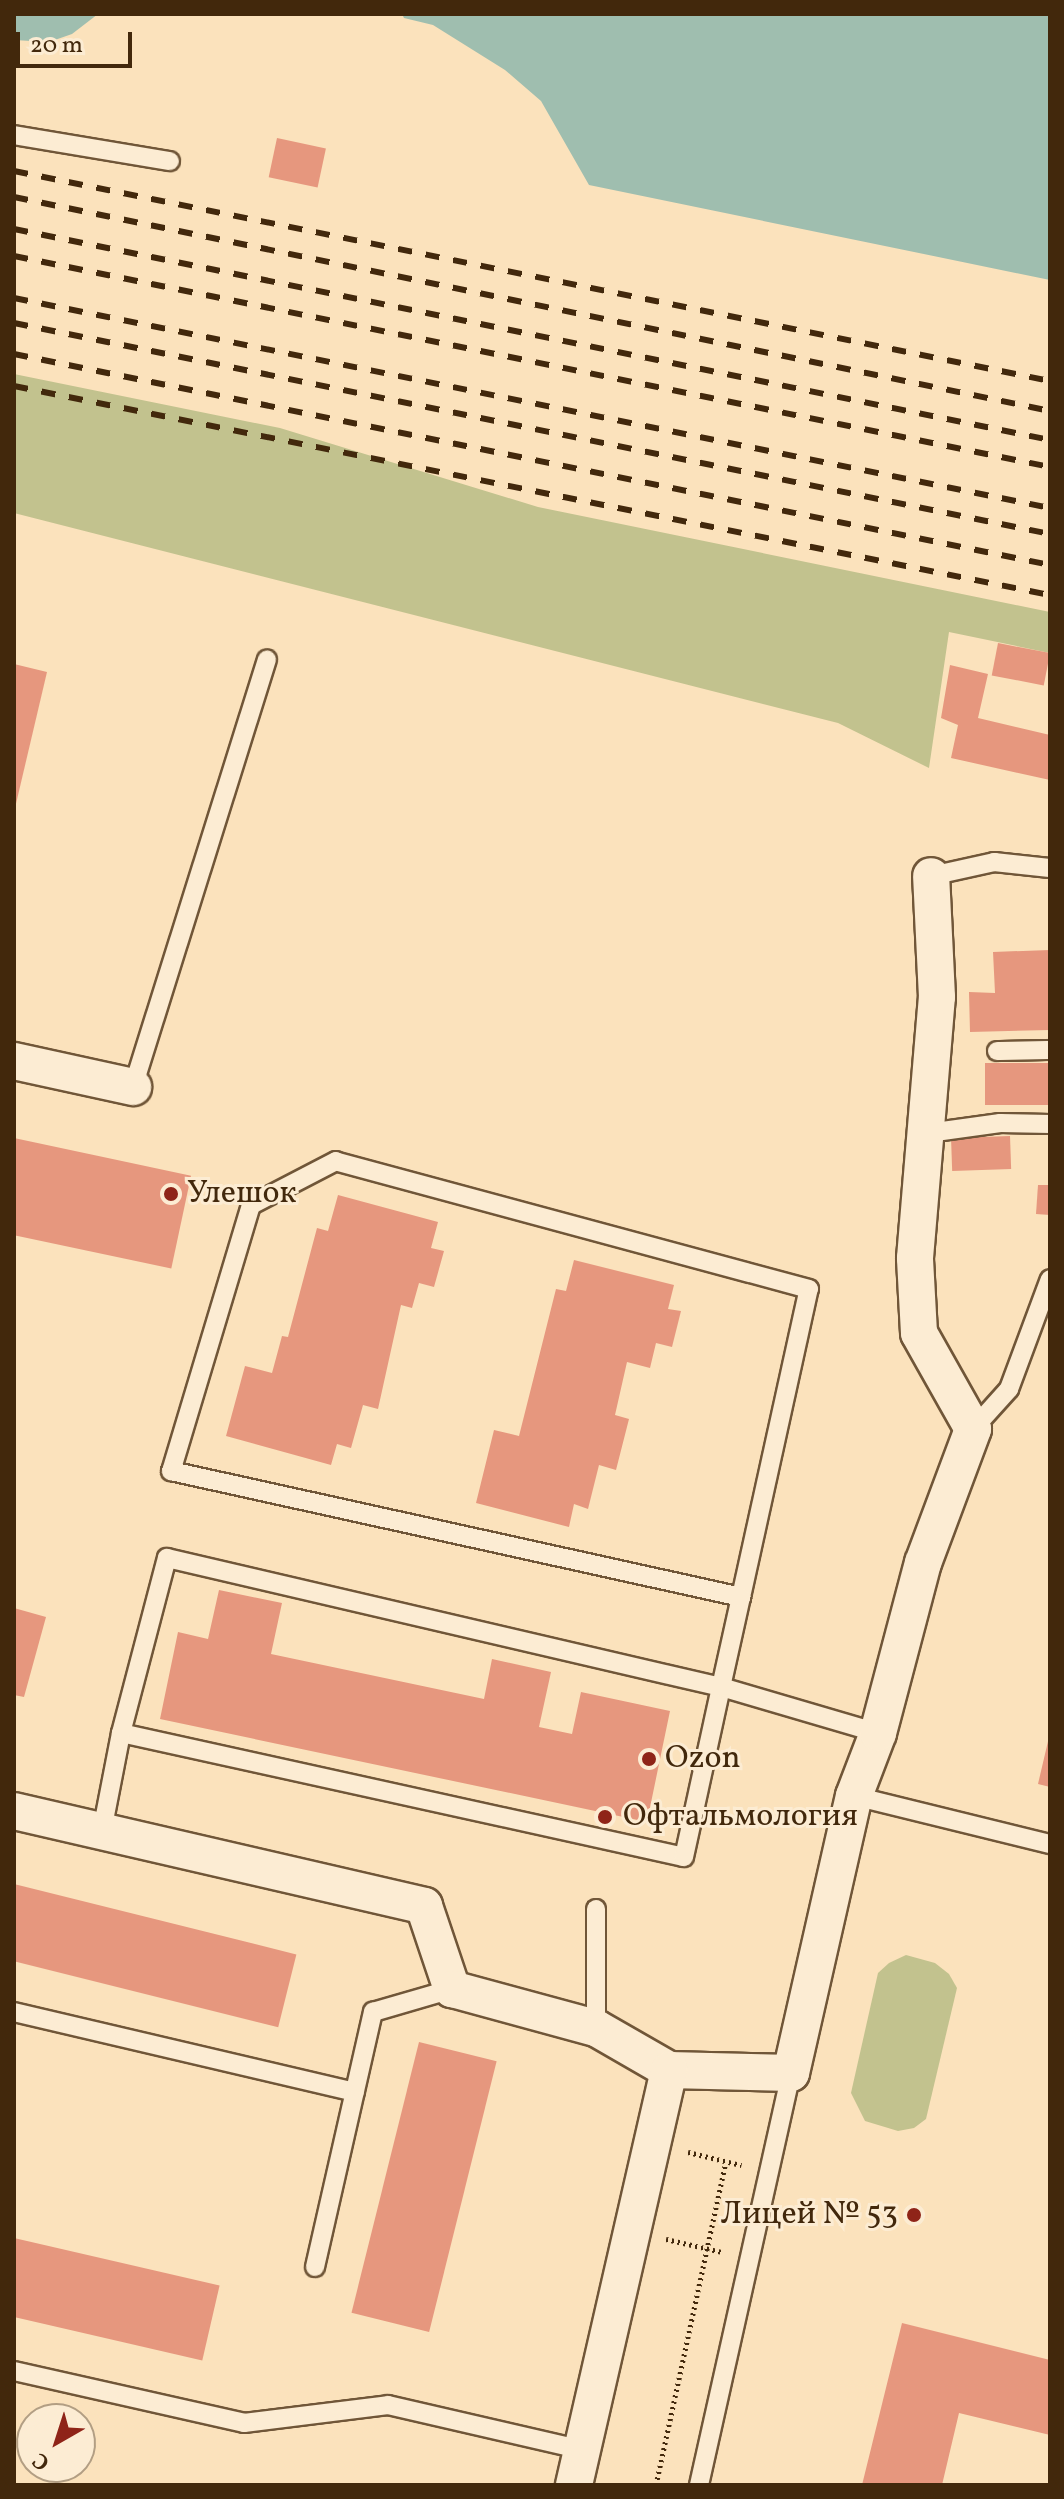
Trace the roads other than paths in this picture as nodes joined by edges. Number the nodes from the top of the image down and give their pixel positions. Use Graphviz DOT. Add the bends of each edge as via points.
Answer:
graph roads {
  1 [pos="14,135"];
  2 [pos="170,161"];
  3 [pos="267,660"];
  4 [pos="1050,868"];
  5 [pos="931,876"];
  6 [pos="1050,1050"];
  7 [pos="997,1051"];
  8 [pos="14,1061"];
  9 [pos="133,1087"];
  10 [pos="1050,1124"];
  11 [pos="928,1133"];
  12 [pos="1050,1279"];
  13 [pos="973,1429"];
  14 [pos="741,1597"];
  15 [pos="721,1687"];
  16 [pos="121,1733"];
  17 [pos="878,1733"];
  18 [pos="854,1796"];
  19 [pos="14,1811"];
  20 [pos="102,1831"];
  21 [pos="1050,1844"];
  22 [pos="596,1909"];
  23 [pos="452,1989"];
  24 [pos="14,2012"];
  25 [pos="596,2028"];
  26 [pos="669,2070"];
  27 [pos="791,2073"];
  28 [pos="355,2092"];
  29 [pos="315,2267"];
  30 [pos="14,2371"];
  31 [pos="583,2450"];
  32 [pos="574,2485"];
  33 [pos="699,2485"];
  1 -- 2 [label="lane"];
  3 -- 9 [label="lane"];
  4 -- 5 [label="lane" via="994,862"];
  5 -- 11 [label="street" via="937,997"];
  6 -- 7 [label="lane"];
  8 -- 9 [label="street"];
  10 -- 11 [label="lane" via="1000,1123"];
  11 -- 13 [label="street" via="915,1258 919,1333"];
  12 -- 13 [label="lane" via="1009,1389"];
  13 -- 17 [label="street" via="923,1563"];
  14 -- 14 [label="lane" via="171,1471 251,1205 336,1161 809,1289"];
  14 -- 15 [label="lane"];
  15 -- 16 [label="lane" via="167,1558"];
  15 -- 16 [label="lane" via="684,1857"];
  15 -- 17 [label="lane"];
  16 -- 20 [label="lane"];
  17 -- 18 [label="street"];
  18 -- 21 [label="lane"];
  18 -- 27 [label="street"];
  19 -- 20 [label="street"];
  20 -- 23 [label="street" via="424,1906"];
  22 -- 25 [label="lane"];
  23 -- 25 [label="street"];
  23 -- 28 [label="lane" via="373,2012"];
  24 -- 28 [label="lane"];
  25 -- 26 [label="street"];
  26 -- 27 [label="street"];
  26 -- 31 [label="street"];
  27 -- 33 [label="lane"];
  28 -- 29 [label="lane"];
  30 -- 31 [label="lane" via="244,2423 388,2405"];
  31 -- 32 [label="street"];
}
